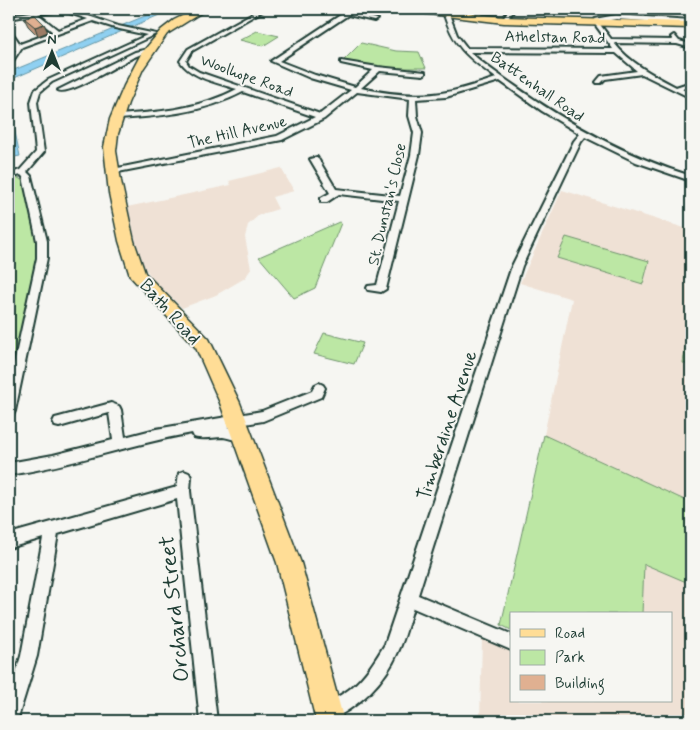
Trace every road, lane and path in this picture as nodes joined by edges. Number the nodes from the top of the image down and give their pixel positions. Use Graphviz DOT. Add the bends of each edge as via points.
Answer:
graph roads {
  1 [pos="64,9"];
  2 [pos="203,9"];
  3 [pos="263,9"];
  4 [pos="322,9"];
  5 [pos="353,9"];
  6 [pos="412,9"];
  7 [pos="482,9"];
  8 [pos="512,9"];
  9 [pos="445,12"];
  10 [pos="346,13"];
  11 [pos="34,14"];
  12 [pos="9,17"];
  13 [pos="478,18"];
  14 [pos="374,19"];
  15 [pos="93,20"];
  16 [pos="504,20"];
  17 [pos="598,20"];
  18 [pos="691,23"];
  19 [pos="164,31"];
  20 [pos="9,33"];
  21 [pos="58,33"];
  22 [pos="153,34"];
  23 [pos="609,41"];
  24 [pos="691,46"];
  25 [pos="20,48"];
  26 [pos="9,50"];
  27 [pos="465,50"];
  28 [pos="148,51"];
  29 [pos="615,51"];
  30 [pos="343,62"];
  31 [pos="9,63"];
  32 [pos="378,69"];
  33 [pos="642,72"];
  34 [pos="423,73"];
  35 [pos="502,79"];
  36 [pos="599,82"];
  37 [pos="691,84"];
  38 [pos="243,89"];
  39 [pos="357,89"];
  40 [pos="676,89"];
  41 [pos="61,90"];
  42 [pos="691,96"];
  43 [pos="413,97"];
  44 [pos="118,117"];
  45 [pos="320,117"];
  46 [pos="583,135"];
  47 [pos="314,159"];
  48 [pos="113,171"];
  49 [pos="23,172"];
  50 [pos="9,176"];
  51 [pos="691,179"];
  52 [pos="337,192"];
  53 [pos="403,199"];
  54 [pos="324,200"];
  55 [pos="382,289"];
  56 [pos="319,388"];
  57 [pos="9,411"];
  58 [pos="59,422"];
  59 [pos="240,429"];
  60 [pos="120,444"];
  61 [pos="9,469"];
  62 [pos="52,528"];
  63 [pos="9,541"];
  64 [pos="409,599"];
  65 [pos="510,642"];
  66 [pos="329,717"];
  67 [pos="9,721"];
  68 [pos="209,721"];
  1 -- 11 [label="street"];
  1 -- 15 [label="street"];
  2 -- 19 [label="main road, Bath Road"];
  3 -- 38 [label="street, Woolhope Road" via="190,50 183,61 197,73"];
  4 -- 10 [label="street"];
  5 -- 10 [label="street"];
  6 -- 9 [label="main road"];
  7 -- 13 [label="street"];
  8 -- 16 [label="street"];
  9 -- 13 [label="main road"];
  9 -- 27 [label="street, Battenhall Road" via="454,35"];
  10 -- 14 [label="street"];
  10 -- 39 [label="street" via="274,61"];
  11 -- 12 [label="street"];
  11 -- 21 [label="street"];
  13 -- 16 [label="main road"];
  15 -- 21 [label="street"];
  15 -- 22 [label="street"];
  16 -- 17 [label="main road"];
  17 -- 18 [label="main road"];
  17 -- 23 [label="street"];
  19 -- 22 [label="street"];
  19 -- 28 [label="main road, Bath Road"];
  20 -- 25 [label="street"];
  21 -- 25 [label="street"];
  22 -- 49 [label="street" via="50,82 38,91 34,102 40,152"];
  23 -- 24 [label="street" via="675,40"];
  23 -- 29 [label="street"];
  25 -- 26 [label="street"];
  25 -- 31 [label="street"];
  27 -- 29 [label="street, Athelstan Road"];
  27 -- 35 [label="street, Battenhall Road"];
  28 -- 41 [label="street"];
  28 -- 44 [label="main road, Bath Road"];
  29 -- 33 [label="street"];
  30 -- 32 [label="street"];
  32 -- 34 [label="street"];
  32 -- 39 [label="street, The Hill Avenue"];
  33 -- 36 [label="street" via="603,77"];
  33 -- 40 [label="street"];
  35 -- 43 [label="street" via="454,93"];
  35 -- 46 [label="street, Battenhall Road"];
  37 -- 40 [label="street"];
  38 -- 44 [label="street" via="221,102 195,110"];
  38 -- 45 [label="street, Woolhope Road"];
  39 -- 43 [label="street"];
  39 -- 45 [label="street, The Hill Avenue"];
  40 -- 42 [label="street"];
  43 -- 53 [label="street, St. Dunstan's Close" via="413,116 418,133"];
  44 -- 48 [label="main road, Bath Road" via="110,150"];
  45 -- 48 [label="street, The Hill Avenue" via="294,133 265,142"];
  46 -- 51 [label="street, Battenhall Road" via="663,171"];
  46 -- 64 [label="street, Timberdine Avenue" via="517,266"];
  47 -- 52 [label="street"];
  48 -- 59 [label="main road, Bath Road" via="124,235 138,276 203,344"];
  49 -- 50 [label="street"];
  49 -- 57 [label="street" via="27,176 42,241 42,258"];
  52 -- 53 [label="street"];
  52 -- 54 [label="street"];
  53 -- 55 [label="street, St. Dunstan's Close"];
  56 -- 59 [label="street" via="317,394"];
  58 -- 60 [label="street" via="111,408 115,410"];
  59 -- 60 [label="street" via="156,434"];
  59 -- 66 [label="main road, Bath Road" via="289,563"];
  60 -- 61 [label="street"];
  62 -- 63 [label="street"];
  62 -- 67 [label="street" via="29,656"];
  62 -- 68 [label="street, Orchard Street" via="183,484"];
  64 -- 65 [label="street"];
  64 -- 66 [label="street, Timberdine Avenue" via="392,648 382,665 357,694"];
}
